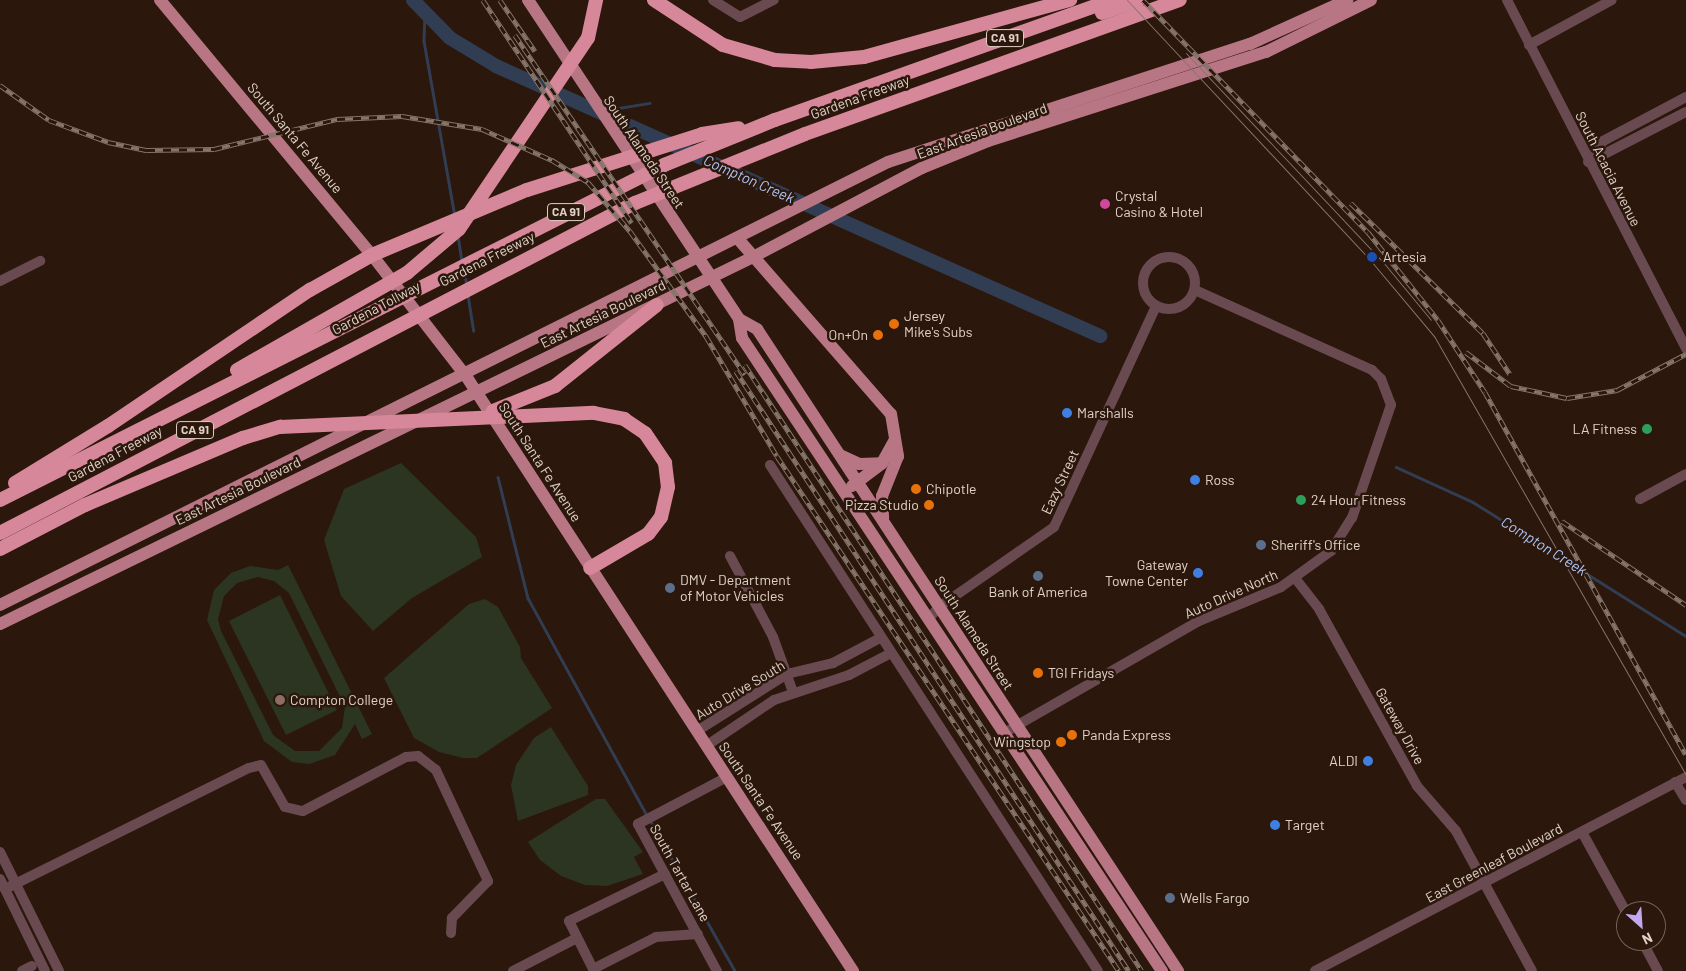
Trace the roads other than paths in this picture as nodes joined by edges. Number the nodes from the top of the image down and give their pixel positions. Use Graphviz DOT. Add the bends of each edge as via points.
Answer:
graph roads {
  1 [pos="160,0"];
  2 [pos="528,0"];
  3 [pos="596,0"];
  4 [pos="654,0"];
  5 [pos="712,0"];
  6 [pos="774,0"];
  7 [pos="1070,0"];
  8 [pos="1139,0"];
  9 [pos="1347,0"];
  10 [pos="1371,0"];
  11 [pos="1507,0"];
  12 [pos="1612,0"];
  13 [pos="1178,1"];
  14 [pos="1108,10"];
  15 [pos="1529,45"];
  16 [pos="1105,97"];
  17 [pos="1686,97"];
  18 [pos="1686,112"];
  19 [pos="760,125"];
  20 [pos="969,141"];
  21 [pos="1588,162"];
  22 [pos="739,240"];
  23 [pos="372,255"];
  24 [pos="40,261"];
  25 [pos="757,261"];
  26 [pos="0,280"];
  27 [pos="1195,290"];
  28 [pos="657,304"];
  29 [pos="1156,306"];
  30 [pos="739,319"];
  31 [pos="388,324"];
  32 [pos="1686,349"];
  33 [pos="466,376"];
  34 [pos="477,392"];
  35 [pos="460,417"];
  36 [pos="121,438"];
  37 [pos="896,440"];
  38 [pos="838,453"];
  39 [pos="882,463"];
  40 [pos="770,465"];
  41 [pos="1686,474"];
  42 [pos="858,482"];
  43 [pos="0,492"];
  44 [pos="844,492"];
  45 [pos="1640,499"];
  46 [pos="0,500"];
  47 [pos="180,517"];
  48 [pos="0,523"];
  49 [pos="885,524"];
  50 [pos="188,531"];
  51 [pos="0,533"];
  52 [pos="0,549"];
  53 [pos="730,556"];
  54 [pos="590,568"];
  55 [pos="1294,578"];
  56 [pos="0,605"];
  57 [pos="938,607"];
  58 [pos="928,619"];
  59 [pos="0,624"];
  60 [pos="880,638"];
  61 [pos="890,654"];
  62 [pos="787,674"];
  63 [pos="793,692"];
  64 [pos="1017,726"];
  65 [pos="697,732"];
  66 [pos="1004,733"];
  67 [pos="706,746"];
  68 [pos="728,777"];
  69 [pos="1686,777"];
  70 [pos="1676,782"];
  71 [pos="1686,800"];
  72 [pos="1582,832"];
  73 [pos="0,852"];
  74 [pos="665,874"];
  75 [pos="16,883"];
  76 [pos="2,884"];
  77 [pos="1484,884"];
  78 [pos="1620,901"];
  79 [pos="451,933"];
  80 [pos="698,934"];
  81 [pos="577,938"];
  82 [pos="1647,951"];
  83 [pos="32,966"];
  84 [pos="592,970"];
  85 [pos="22,971"];
  86 [pos="45,971"];
  87 [pos="59,971"];
  88 [pos="513,971"];
  89 [pos="718,971"];
  90 [pos="853,971"];
  91 [pos="1098,971"];
  92 [pos="1162,971"];
  93 [pos="1178,971"];
  94 [pos="1315,971"];
  95 [pos="1532,971"];
  96 [pos="1658,971"];
  1 -- 23 [label="main road, South Santa Fe Avenue"];
  2 -- 30 [label="main road, South Alameda Street" via="648,187"];
  3 -- 36 [label="highway" via="588,38 464,224 424,261"];
  4 -- 7 [label="highway" via="723,45 774,60 811,62 864,57"];
  5 -- 6 [label="street" via="740,16"];
  8 -- 14 [label="highway"];
  9 -- 16 [label="main road, East Artesia Boulevard" via="1285,30"];
  10 -- 16 [label="main road, East Artesia Boulevard" via="1297,40 1176,82"];
  11 -- 15 [label="street, South Acacia Avenue"];
  12 -- 15 [label="street"];
  13 -- 14 [label="highway, Gardena Freeway / CA 91"];
  14 -- 19 [label="highway, Gardena Freeway / CA 91" via="867,87"];
  14 -- 31 [label="highway, Gardena Freeway / CA 91" via="1057,43 800,131 609,215"];
  15 -- 21 [label="street, South Acacia Avenue"];
  16 -- 20 [label="main road, East Artesia Boulevard"];
  17 -- 21 [label="street" via="1603,141"];
  18 -- 21 [label="street"];
  19 -- 23 [label="highway" via="702,134 527,190 437,225"];
  19 -- 36 [label="highway, Gardena Freeway / CA 91" via="610,189"];
  20 -- 22 [label="main road, East Artesia Boulevard" via="864,174"];
  20 -- 25 [label="main road, East Artesia Boulevard"];
  21 -- 32 [label="street, South Acacia Avenue"];
  22 -- 25 [label="main road"];
  22 -- 33 [label="main road, East Artesia Boulevard"];
  23 -- 33 [label="main road, South Santa Fe Avenue"];
  23 -- 43 [label="highway"];
  24 -- 26 [label="street"];
  25 -- 28 [label="main road, East Artesia Boulevard"];
  25 -- 37 [label="main road" via="885,404"];
  27 -- 29 [label="street" via="1179,308"];
  27 -- 29 [label="street" via="1187,264 1178,258 1161,258 1147,269 1143,279 1145,295"];
  27 -- 55 [label="street, Auto Drive North" via="1372,370 1390,394 1391,406 1346,530 1316,565"];
  28 -- 34 [label="main road, East Artesia Boulevard"];
  28 -- 35 [label="highway" via="560,382 521,403"];
  29 -- 57 [label="street, Eazy Street" via="1054,527"];
  30 -- 38 [label="main road, South Alameda Street" via="757,328"];
  30 -- 44 [label="main road, South Alameda Street" via="742,338"];
  31 -- 48 [label="highway, Gardena Tollway"];
  31 -- 51 [label="highway, Gardena Freeway / CA 91"];
  33 -- 34 [label="main road, South Santa Fe Avenue"];
  33 -- 47 [label="main road, East Artesia Boulevard"];
  34 -- 50 [label="main road, East Artesia Boulevard"];
  34 -- 54 [label="main road, South Santa Fe Avenue"];
  35 -- 52 [label="highway" via="308,424 243,438 84,505"];
  35 -- 54 [label="highway" via="594,413 624,419 653,441 665,463 667,498 655,526 631,548"];
  36 -- 46 [label="highway, Gardena Freeway / CA 91"];
  37 -- 39 [label="main road"];
  37 -- 49 [label="main road" via="896,461 882,496"];
  38 -- 39 [label="main road" via="860,464"];
  38 -- 42 [label="main road, South Alameda Street"];
  39 -- 42 [label="main road"];
  40 -- 60 [label="street"];
  41 -- 45 [label="street"];
  42 -- 44 [label="main road"];
  42 -- 49 [label="main road, South Alameda Street"];
  44 -- 58 [label="main road, South Alameda Street"];
  47 -- 50 [label="main road"];
  47 -- 56 [label="main road, East Artesia Boulevard"];
  49 -- 57 [label="main road, South Alameda Street"];
  50 -- 59 [label="main road, East Artesia Boulevard"];
  53 -- 62 [label="street"];
  54 -- 65 [label="main road, South Santa Fe Avenue"];
  55 -- 64 [label="street, Auto Drive North" via="1197,622"];
  55 -- 77 [label="street, Gateway Drive" via="1319,609 1418,786 1450,821"];
  57 -- 58 [label="street, Eazy Street"];
  57 -- 64 [label="main road, South Alameda Street"];
  58 -- 66 [label="main road, South Alameda Street"];
  60 -- 61 [label="street"];
  60 -- 62 [label="street, Auto Drive South" via="833,663"];
  61 -- 63 [label="street, Auto Drive South" via="850,675"];
  61 -- 91 [label="street"];
  62 -- 63 [label="street"];
  62 -- 65 [label="street, Auto Drive South"];
  63 -- 67 [label="street, Auto Drive South"];
  64 -- 66 [label="street, Auto Drive North"];
  64 -- 93 [label="main road, South Alameda Street"];
  65 -- 67 [label="main road, South Santa Fe Avenue"];
  66 -- 92 [label="main road, South Alameda Street"];
  67 -- 68 [label="main road, South Santa Fe Avenue"];
  68 -- 74 [label="street, South Tartar Lane" via="639,822"];
  68 -- 90 [label="main road, South Santa Fe Avenue"];
  69 -- 70 [label="street, East Greenleaf Boulevard"];
  70 -- 71 [label="street"];
  70 -- 72 [label="street, East Greenleaf Boulevard"];
  72 -- 77 [label="street, East Greenleaf Boulevard"];
  72 -- 78 [label="street"];
  73 -- 75 [label="street"];
  74 -- 80 [label="street, South Tartar Lane"];
  74 -- 81 [label="street" via="568,921"];
  75 -- 76 [label="street"];
  75 -- 79 [label="street" via="249,768 261,765 285,807 302,811 406,756 418,756 436,770 488,881 452,918"];
  75 -- 87 [label="street"];
  76 -- 86 [label="street"];
  77 -- 94 [label="street, East Greenleaf Boulevard"];
  77 -- 95 [label="street, Gateway Drive"];
  80 -- 84 [label="street" via="656,937"];
  80 -- 89 [label="street, South Tartar Lane"];
  81 -- 84 [label="street"];
  81 -- 88 [label="street"];
  82 -- 96 [label="street"];
  83 -- 85 [label="street"];
}
